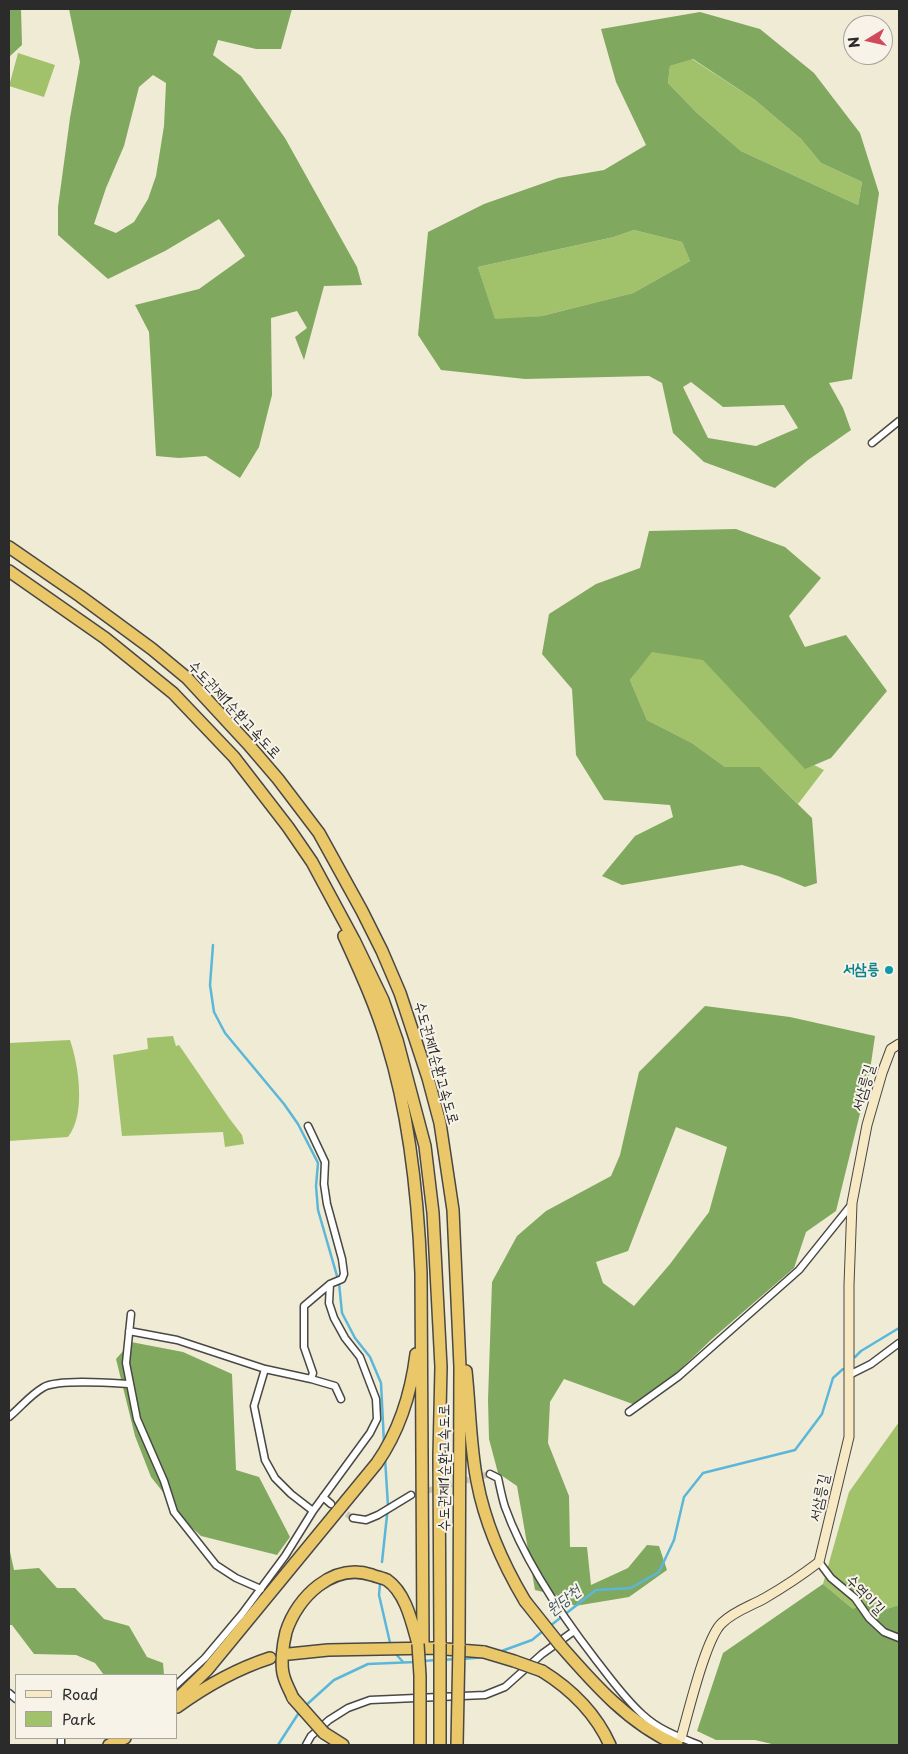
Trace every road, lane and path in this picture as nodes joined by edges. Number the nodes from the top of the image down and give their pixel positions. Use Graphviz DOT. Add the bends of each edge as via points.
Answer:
graph roads {
  1 [pos="899,421"];
  2 [pos="872,443"];
  3 [pos="9,547"];
  4 [pos="9,571"];
  5 [pos="300,845"];
  6 [pos="899,1044"];
  7 [pos="308,1126"];
  8 [pos="852,1204"];
  9 [pos="420,1248"];
  10 [pos="456,1256"];
  11 [pos="331,1283"];
  12 [pos="130,1314"];
  13 [pos="129,1331"];
  14 [pos="899,1343"];
  15 [pos="265,1368"];
  16 [pos="849,1376"];
  17 [pos="311,1379"];
  18 [pos="130,1384"];
  19 [pos="341,1399"];
  20 [pos="629,1412"];
  21 [pos="9,1417"];
  22 [pos="490,1474"];
  23 [pos="411,1495"];
  24 [pos="323,1497"];
  25 [pos="331,1504"];
  26 [pos="313,1511"];
  27 [pos="352,1518"];
  28 [pos="819,1562"];
  29 [pos="261,1589"];
  30 [pos="574,1631"];
  31 [pos="899,1638"];
  32 [pos="420,1644"];
  33 [pos="289,1654"];
  34 [pos="270,1658"];
  35 [pos="178,1683"];
  36 [pos="178,1698"];
  37 [pos="178,1707"];
  38 [pos="679,1741"];
  39 [pos="609,1742"];
  40 [pos="306,1745"];
  41 [pos="344,1745"];
  42 [pos="420,1745"];
  43 [pos="440,1745"];
  44 [pos="457,1745"];
  45 [pos="700,1745"];
  1 -- 2 [label="street"];
  3 -- 10 [label="highway, 수도권제1순환고속도로" via="80,596 187,678 278,779 319,833 382,951 415,1035 440,1123 454,1210"];
  4 -- 5 [label="highway, 수도권제1순환고속도로" via="106,638 173,693 234,757"];
  5 -- 9 [label="highway" via="356,960 387,1042 406,1128"];
  5 -- 43 [label="highway, 수도권제1순환고속도로, bridge" via="334,901 383,1000 425,1146 433,1213 441,1367"];
  6 -- 8 [label="street, 서삼릉길" via="890,1049 882,1073 867,1125"];
  7 -- 11 [label="street" via="325,1162 326,1198 342,1259 344,1274"];
  8 -- 16 [label="street, 서삼릉길"];
  8 -- 20 [label="street, 서삼릉길" via="799,1270 679,1376"];
  9 -- 32 [label="highway" via="423,1422"];
  9 -- 36 [label="highway" via="417,1348 412,1385 402,1418 390,1442 369,1474 207,1670"];
  10 -- 38 [label="highway, bridge" via="476,1480 487,1521 508,1571 525,1601 560,1645 627,1714 648,1730"];
  10 -- 44 [label="highway, 수도권제1순환고속도로, bridge" via="460,1367"];
  11 -- 17 [label="street" via="304,1306 304,1347 313,1374"];
  11 -- 24 [label="street" via="330,1303 334,1318 363,1364 376,1398 377,1419"];
  12 -- 13 [label="street"];
  13 -- 15 [label="street" via="177,1340"];
  13 -- 18 [label="street" via="126,1363"];
  14 -- 16 [label="street"];
  15 -- 17 [label="street"];
  15 -- 26 [label="street" via="254,1406 266,1460 276,1478"];
  16 -- 28 [label="street, 서삼릉길" via="850,1438"];
  17 -- 19 [label="street" via="335,1386"];
  18 -- 21 [label="street" via="47,1385 31,1395"];
  18 -- 29 [label="street" via="136,1419 174,1512 216,1565"];
  22 -- 30 [label="street" via="498,1478 504,1506 518,1536"];
  23 -- 27 [label="street" via="366,1520"];
  24 -- 25 [label="street"];
  24 -- 26 [label="street"];
  26 -- 29 [label="street"];
  28 -- 31 [label="street, 수역이길" via="831,1578 855,1598 869,1618 884,1632"];
  28 -- 38 [label="street" via="720,1624 707,1650"];
  29 -- 35 [label="street" via="204,1658"];
  30 -- 38 [label="street" via="621,1692 643,1715"];
  30 -- 40 [label="street" via="505,1687 485,1695 370,1700 329,1720"];
  32 -- 41 [label="highway, bridge" via="398,1593 386,1580 365,1573 346,1572 327,1580 311,1592 296,1610 286,1633 284,1676 293,1698 324,1732"];
  32 -- 42 [label="highway, bridge"];
  33 -- 39 [label="highway, bridge" via="433,1648 484,1652 514,1660 542,1671 565,1686 595,1719"];
  34 -- 37 [label="highway" via="224,1677"];
  38 -- 45 [label="street"];
}
